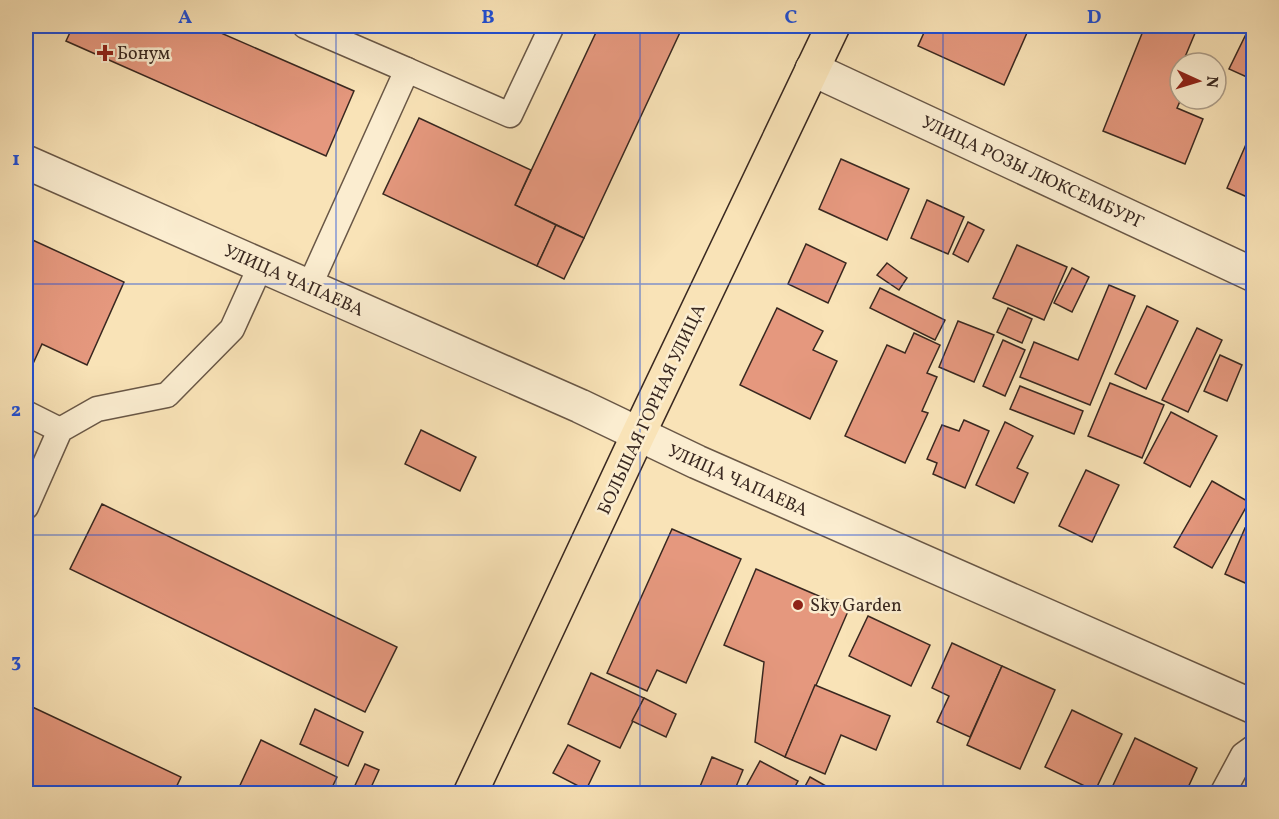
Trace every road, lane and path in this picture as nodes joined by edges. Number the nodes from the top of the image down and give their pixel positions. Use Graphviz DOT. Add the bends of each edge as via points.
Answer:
graph roads {
  1 [pos="305,26"];
  2 [pos="552,26"];
  3 [pos="832,26"];
  4 [pos="812,69"];
  5 [pos="407,70"];
  6 [pos="26,162"];
  7 [pos="261,265"];
  8 [pos="1254,275"];
  9 [pos="309,288"];
  10 [pos="26,412"];
  11 [pos="60,430"];
  12 [pos="638,435"];
  13 [pos="26,507"];
  14 [pos="1254,707"];
  15 [pos="1254,747"];
  16 [pos="470,794"];
  17 [pos="1222,794"];
  1 -- 5 [label="lane"];
  2 -- 5 [label="lane" via="510,115"];
  3 -- 4 [label="main road, БОЛЬШАЯ ГОРНАЯ УЛИЦА"];
  4 -- 8 [label="street, УЛИЦА РОЗЫ ЛЮКСЕМБУРГ"];
  4 -- 12 [label="main road, БОЛЬШАЯ ГОРНАЯ УЛИЦА"];
  5 -- 9 [label="lane"];
  6 -- 7 [label="street, УЛИЦА ЧАПАЕВА"];
  7 -- 9 [label="street, УЛИЦА ЧАПАЕВА"];
  7 -- 11 [label="lane" via="232,329 167,395 97,409"];
  9 -- 12 [label="street, УЛИЦА ЧАПАЕВА"];
  10 -- 11 [label="lane"];
  11 -- 13 [label="lane"];
  12 -- 14 [label="street, УЛИЦА ЧАПАЕВА"];
  12 -- 16 [label="main road, БОЛЬШАЯ ГОРНАЯ УЛИЦА"];
  15 -- 17 [label="lane" via="1243,755"];
}
